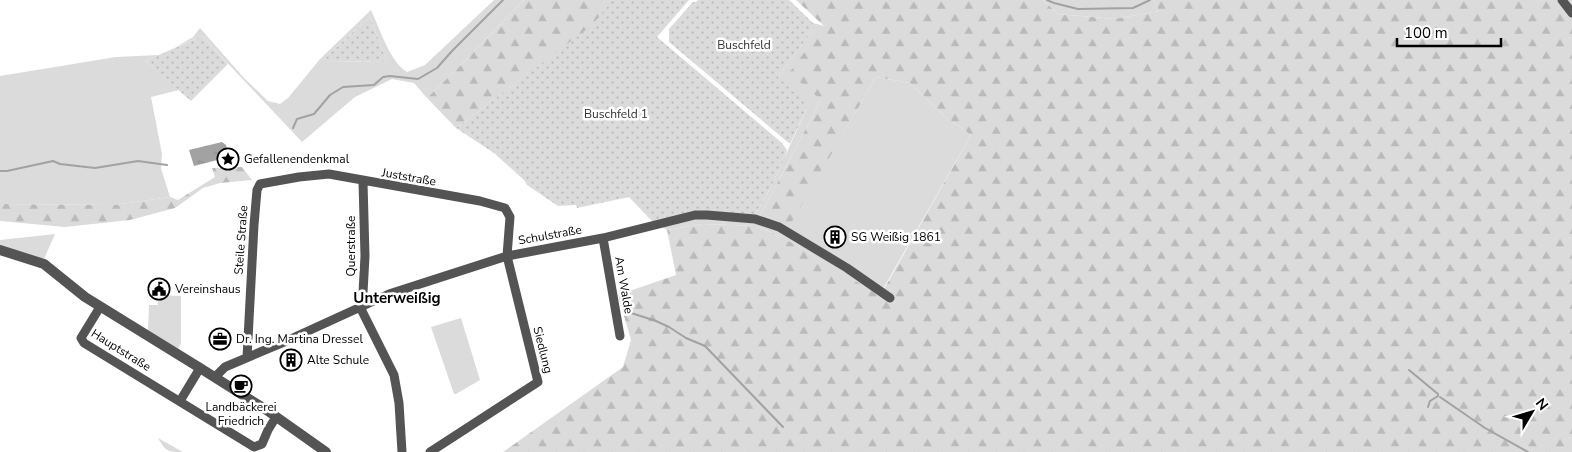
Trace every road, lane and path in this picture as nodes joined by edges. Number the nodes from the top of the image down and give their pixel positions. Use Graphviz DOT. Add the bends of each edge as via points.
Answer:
graph roads {
  1 [pos="1562,0"];
  2 [pos="1572,13"];
  3 [pos="363,182"];
  4 [pos="260,184"];
  5 [pos="602,238"];
  6 [pos="0,250"];
  7 [pos="507,256"];
  8 [pos="890,298"];
  9 [pos="363,306"];
  10 [pos="100,307"];
  11 [pos="620,336"];
  12 [pos="247,358"];
  13 [pos="200,368"];
  14 [pos="215,377"];
  15 [pos="180,401"];
  16 [pos="276,417"];
  17 [pos="326,452"];
  18 [pos="402,452"];
  19 [pos="430,452"];
  1 -- 2 [label="street"];
  3 -- 4 [label="street, Juststraße" via="324,174"];
  3 -- 7 [label="street, Juststraße" via="505,208 510,216"];
  3 -- 9 [label="street, Querstraße"];
  4 -- 12 [label="street, Steile Straße" via="254,225"];
  5 -- 7 [label="street, Schulstraße"];
  5 -- 8 [label="street, Schulstraße" via="695,215 754,219 791,233"];
  5 -- 11 [label="street, Am Walde"];
  6 -- 10 [label="street, Hauptstraße" via="44,264"];
  7 -- 9 [label="street, Schulstraße" via="389,294"];
  7 -- 19 [label="street, Siedlung" via="538,382"];
  9 -- 12 [label="street, Schulstraße"];
  9 -- 18 [label="street, Querstraße" via="362,311 394,375"];
  10 -- 13 [label="street, Hauptstraße"];
  10 -- 15 [label="street, Hauptstraße" via="80,338 82,341"];
  12 -- 14 [label="street, Schulstraße" via="225,367"];
  13 -- 14 [label="street, Hauptstraße"];
  13 -- 15 [label="street"];
  14 -- 16 [label="street, Hauptstraße"];
  15 -- 16 [label="street, Hauptstraße" via="254,447 262,444"];
  16 -- 17 [label="street, Hauptstraße"];
}
